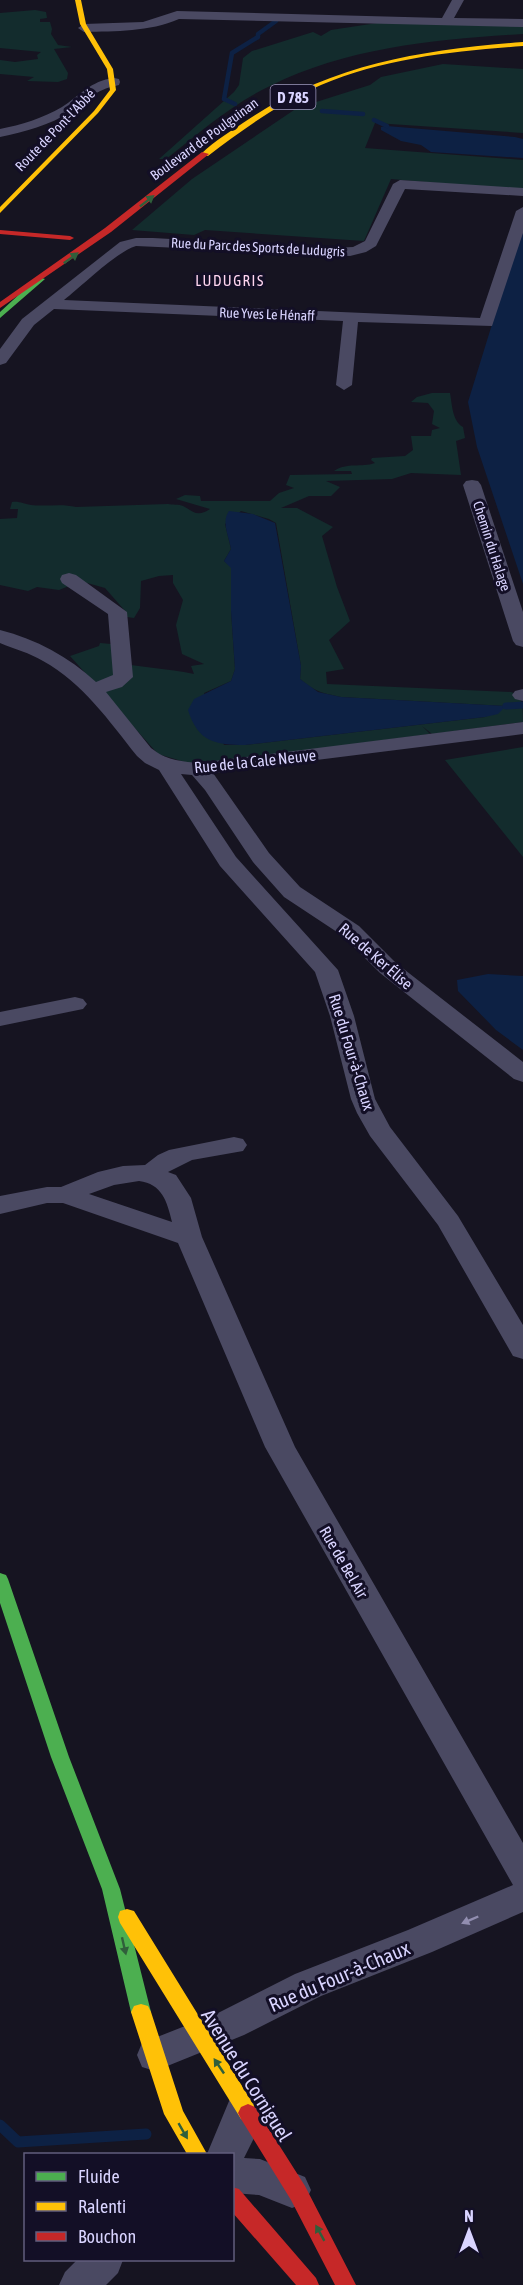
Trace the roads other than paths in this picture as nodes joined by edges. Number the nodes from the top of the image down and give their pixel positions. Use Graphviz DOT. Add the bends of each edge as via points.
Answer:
graph roads {
  1 [pos="78,0"];
  2 [pos="458,0"];
  3 [pos="192,5"];
  4 [pos="177,15"];
  5 [pos="446,22"];
  6 [pos="523,23"];
  7 [pos="84,28"];
  8 [pos="523,37"];
  9 [pos="523,44"];
  10 [pos="114,82"];
  11 [pos="0,133"];
  12 [pos="134,192"];
  13 [pos="523,192"];
  14 [pos="0,211"];
  15 [pos="523,211"];
  16 [pos="0,232"];
  17 [pos="52,251"];
  18 [pos="41,279"];
  19 [pos="48,304"];
  20 [pos="0,306"];
  21 [pos="0,316"];
  22 [pos="351,318"];
  23 [pos="0,360"];
  24 [pos="344,385"];
  25 [pos="472,485"];
  26 [pos="69,579"];
  27 [pos="0,636"];
  28 [pos="523,641"];
  29 [pos="93,689"];
  30 [pos="523,728"];
  31 [pos="170,767"];
  32 [pos="198,769"];
  33 [pos="75,1004"];
  34 [pos="0,1019"];
  35 [pos="523,1074"];
  36 [pos="234,1145"];
  37 [pos="151,1174"];
  38 [pos="65,1196"];
  39 [pos="0,1204"];
  40 [pos="189,1238"];
  41 [pos="523,1349"];
  42 [pos="0,1579"];
  43 [pos="523,1874"];
  44 [pos="111,1889"];
  45 [pos="523,1896"];
  46 [pos="200,2037"];
  47 [pos="154,2055"];
  48 [pos="245,2106"];
  49 [pos="197,2153"];
  50 [pos="227,2153"];
  51 [pos="234,2175"];
  52 [pos="298,2193"];
  53 [pos="234,2198"];
  54 [pos="102,2261"];
  55 [pos="79,2285"];
  56 [pos="309,2285"];
  57 [pos="346,2285"];
  1 -- 7 [label="main road, Route de Pont-l'Abbé"];
  2 -- 5 [label="street"];
  3 -- 4 [label="street"];
  4 -- 5 [label="street" via="355,15"];
  4 -- 7 [label="street" via="144,25"];
  5 -- 6 [label="street"];
  7 -- 10 [label="main road, Route de Pont-l'Abbé"];
  8 -- 12 [label="main road, Boulevard de Poulguinan / D 785" via="402,51 301,80 262,100"];
  18 -- 9 [label="main road, Boulevard de Poulguinan / D 785, one-way" via="214,148 316,85 417,56"];
  10 -- 11 [label="street" via="97,84 73,105 49,118"];
  10 -- 14 [label="main road, Route de Pont-l'Abbé" via="104,104"];
  13 -- 19 [label="street, Rue du Parc des Sports de Ludugris" via="400,184 370,243 347,252 130,243"];
  15 -- 22 [label="street, Rue Yves Le Hénaff" via="486,323"];
  16 -- 17 [label="main road" via="74,235"];
  18 -- 20 [label="main road, Boulevard de Poulguinan / D 785"];
  18 -- 21 [label="main road, D 785"];
  19 -- 22 [label="street, Rue Yves Le Hénaff"];
  19 -- 23 [label="street, Rue du Parc des Sports de Ludugris"];
  22 -- 24 [label="street"];
  25 -- 28 [label="street, Chemin du Halage"];
  26 -- 29 [label="street" via="112,607 119,616 123,676 115,683"];
  27 -- 29 [label="street, Rue de la Cale Neuve" via="49,656"];
  29 -- 31 [label="street, Rue de la Cale Neuve" via="144,752"];
  30 -- 32 [label="street, Rue de la Cale Neuve"];
  31 -- 32 [label="street, Rue de la Cale Neuve"];
  31 -- 41 [label="street, Rue du Four-à-Chaux" via="169,772 228,861 327,970 370,1113 449,1222"];
  32 -- 35 [label="street, Rue de Ker Élise" via="261,857 292,892 351,931 388,968"];
  33 -- 34 [label="street"];
  36 -- 37 [label="street" via="180,1156"];
  37 -- 38 [label="street" via="108,1178"];
  37 -- 40 [label="street, Rue de Bel Air" via="162,1177 176,1192"];
  38 -- 39 [label="street" via="47,1195"];
  38 -- 40 [label="street"];
  40 -- 43 [label="street, Rue de Bel Air" via="280,1447"];
  42 -- 44 [label="main road, Avenue du Corniguel" via="53,1737"];
  44 -- 46 [label="main road, Avenue du Corniguel"];
  44 -- 47 [label="main road, Avenue du Corniguel, one-way" via="135,1995"];
  45 -- 46 [label="street, Rue du Four-à-Chaux, one-way" via="308,1985"];
  46 -- 47 [label="street, Rue du Four-à-Chaux"];
  48 -- 46 [label="main road, Avenue du Corniguel, one-way"];
  47 -- 49 [label="main road, Avenue du Corniguel, one-way" via="174,2114"];
  48 -- 50 [label="street"];
  48 -- 52 [label="main road, Avenue du Corniguel"];
  51 -- 52 [label="street" via="260,2177"];
  57 -- 52 [label="main road, Avenue du Corniguel, one-way"];
  53 -- 56 [label="main road"];
  54 -- 55 [label="street"];
}
